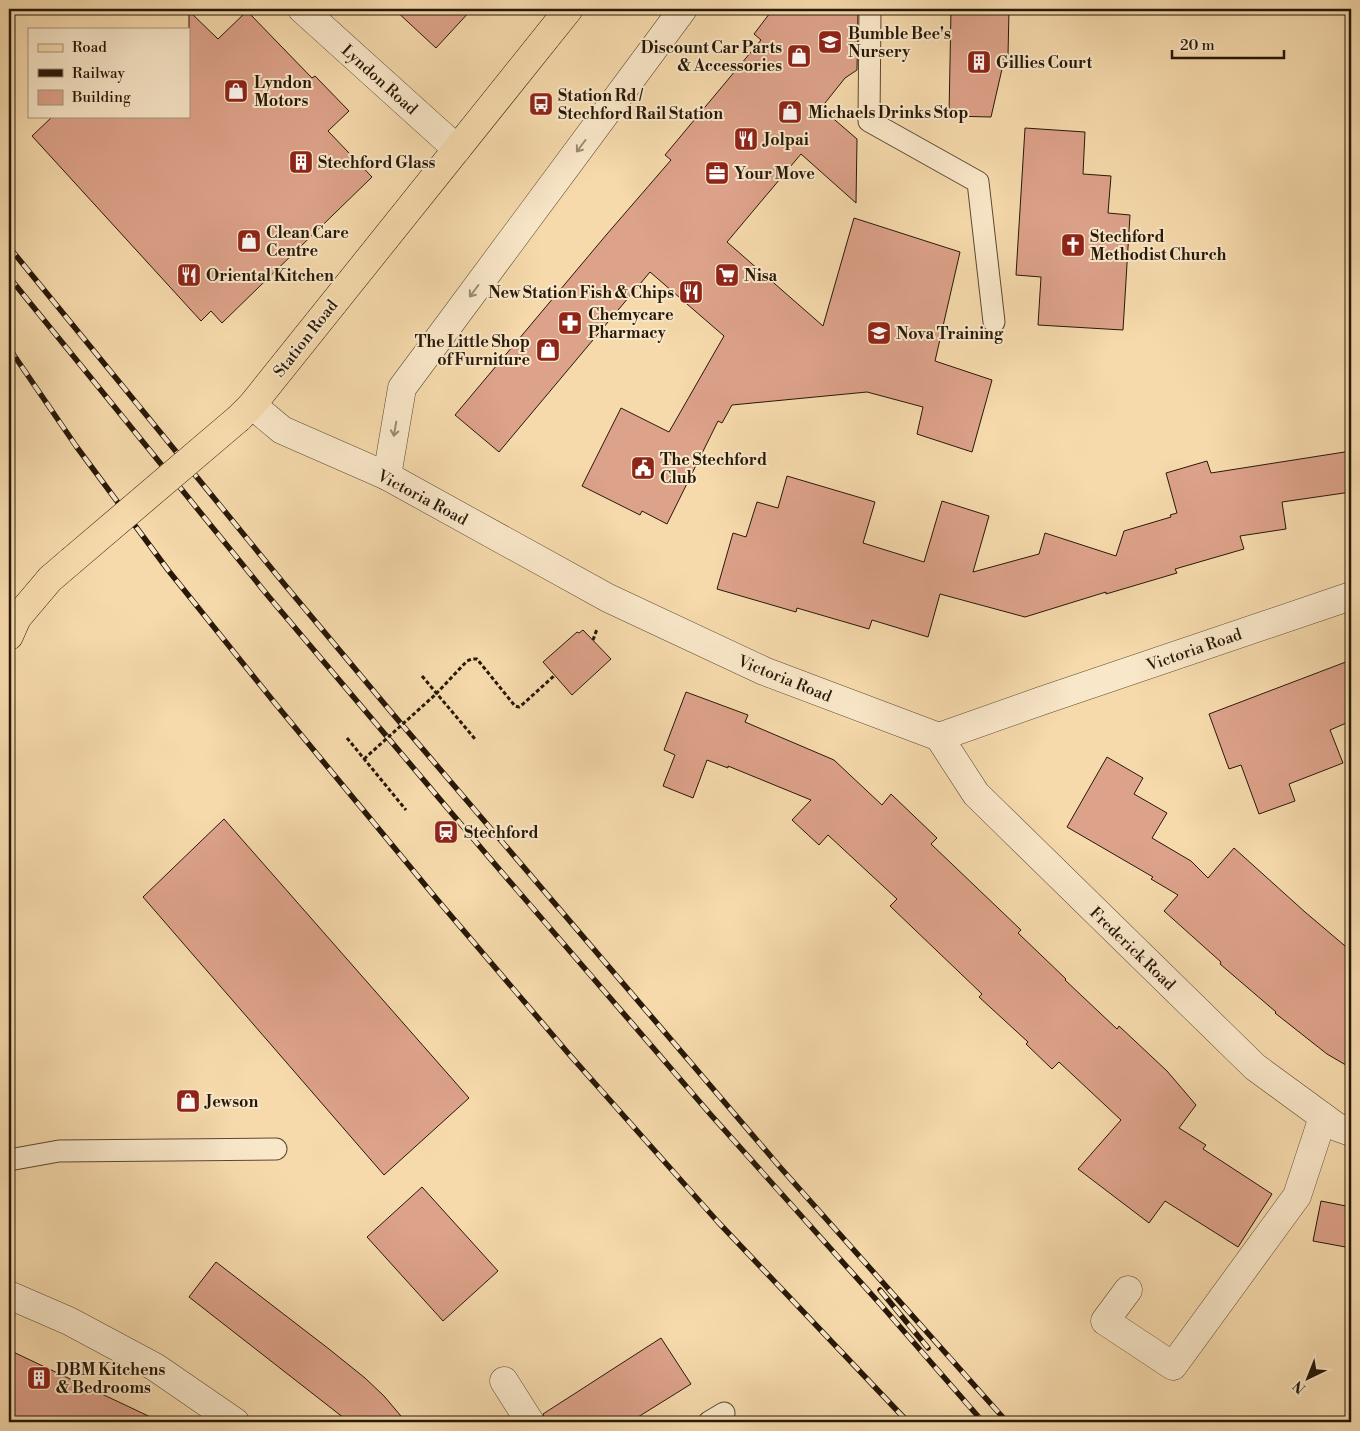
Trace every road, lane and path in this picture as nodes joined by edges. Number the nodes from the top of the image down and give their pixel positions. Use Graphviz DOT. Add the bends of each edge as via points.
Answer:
graph roads {
  1 [pos="302,9"];
  2 [pos="569,9"];
  3 [pos="683,9"];
  4 [pos="870,9"];
  5 [pos="457,149"];
  6 [pos="994,322"];
  7 [pos="245,412"];
  8 [pos="387,476"];
  9 [pos="1351,596"];
  10 [pos="9,636"];
  11 [pos="554,675"];
  12 [pos="422,676"];
  13 [pos="436,694"];
  14 [pos="939,737"];
  15 [pos="348,738"];
  16 [pos="475,739"];
  17 [pos="364,759"];
  18 [pos="406,810"];
  19 [pos="1323,1117"];
  20 [pos="1351,1132"];
  21 [pos="276,1149"];
  22 [pos="9,1160"];
  23 [pos="1128,1290"];
  24 [pos="9,1295"];
  25 [pos="504,1381"];
  26 [pos="235,1422"];
  27 [pos="530,1422"];
  1 -- 5 [label="street, Lyndon Road"];
  2 -- 5 [label="main road, Station Road"];
  3 -- 8 [label="street, one-way" via="402,388"];
  4 -- 6 [label="lane" via="869,121 978,182"];
  5 -- 7 [label="main road, Station Road"];
  7 -- 8 [label="street, Victoria Road"];
  7 -- 10 [label="main road, Station Road, bridge" via="50,579 17,618"];
  8 -- 14 [label="street, Victoria Road" via="608,598 764,671"];
  9 -- 14 [label="street, Victoria Road"];
  11 -- 13 [label="path" via="519,707 477,659 472,659"];
  12 -- 13 [label="path"];
  13 -- 16 [label="path"];
  13 -- 17 [label="path, bridge"];
  14 -- 19 [label="street, Frederick Road" via="976,794 1255,1067"];
  15 -- 17 [label="path"];
  17 -- 18 [label="path"];
  19 -- 20 [label="street, Frederick Road"];
  19 -- 23 [label="street" via="1297,1196 1173,1366 1105,1321"];
  21 -- 22 [label="lane" via="58,1151"];
  24 -- 26 [label="street" via="69,1321 155,1367"];
  25 -- 27 [label="street"];
}
